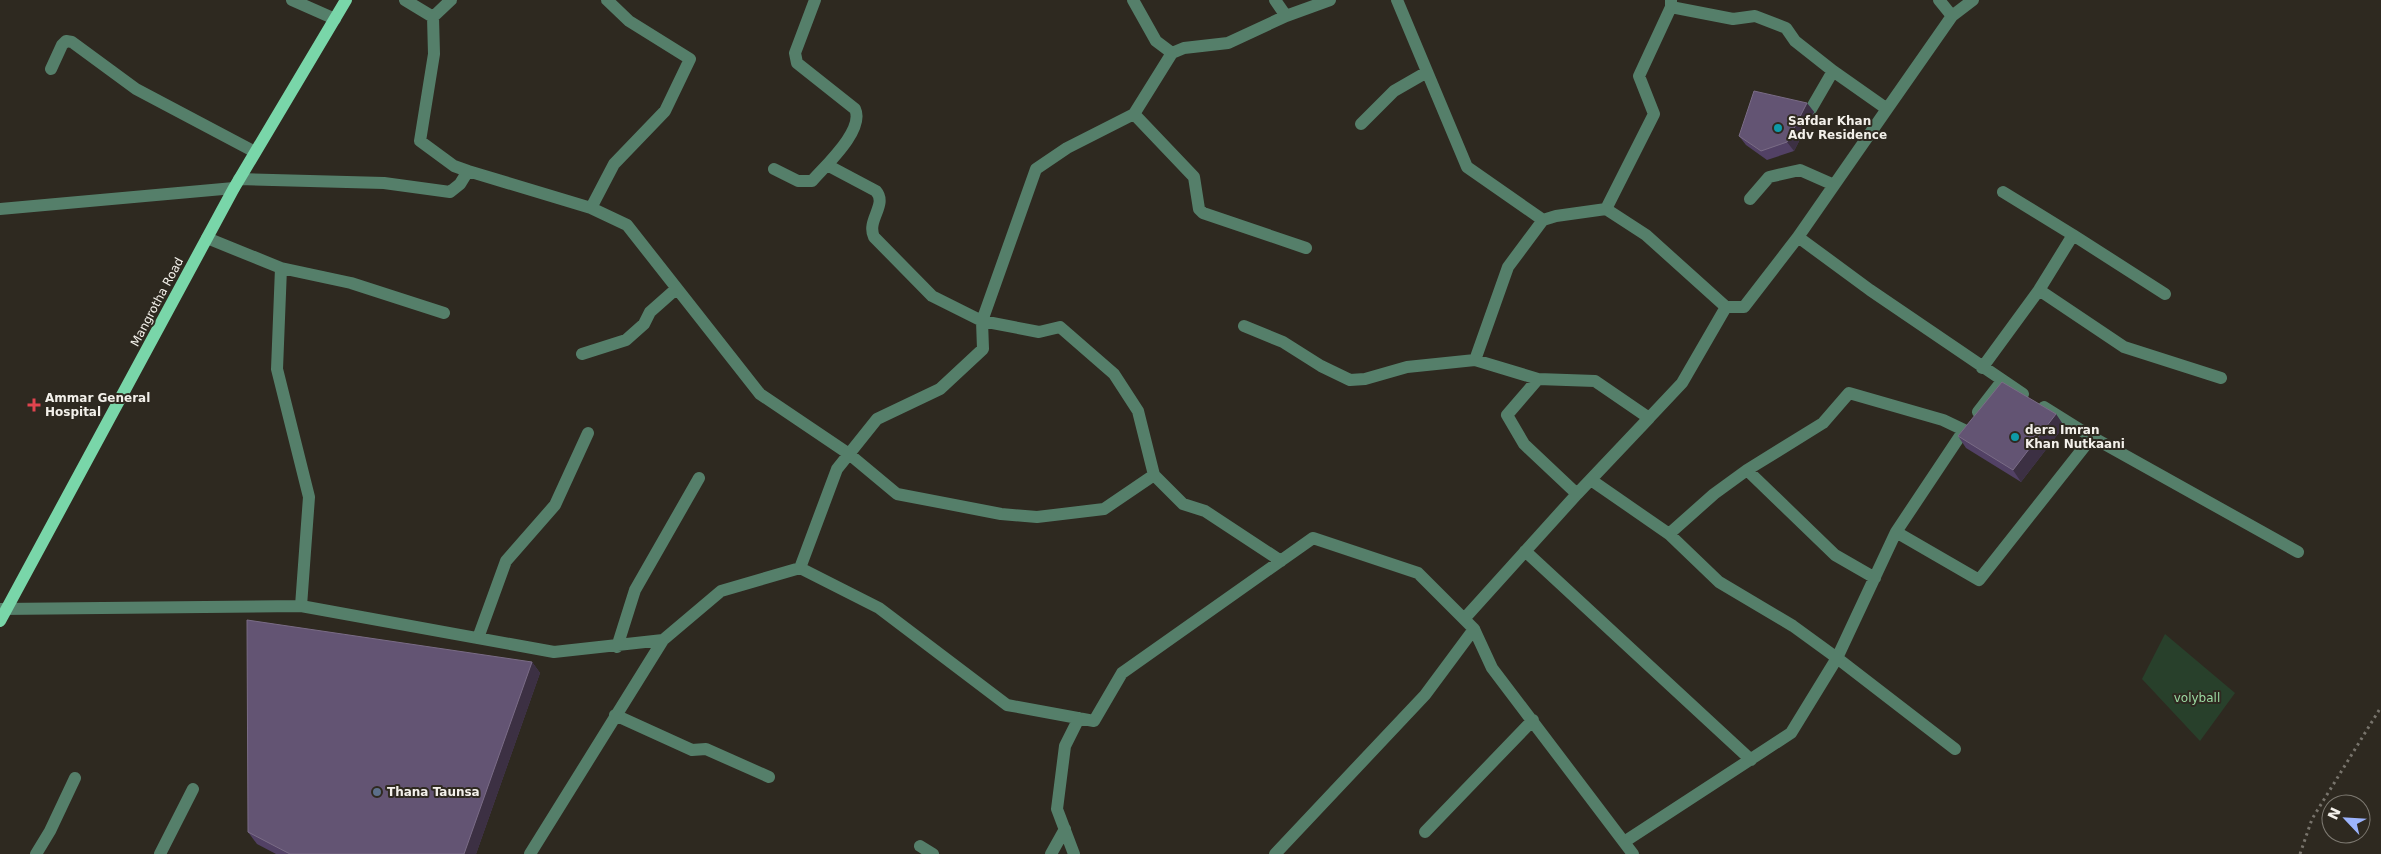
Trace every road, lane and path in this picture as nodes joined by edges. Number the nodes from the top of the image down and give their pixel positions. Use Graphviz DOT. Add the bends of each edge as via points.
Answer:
graph roads {
  1 [pos="292,0"];
  2 [pos="346,0"];
  3 [pos="404,0"];
  4 [pos="451,0"];
  5 [pos="607,0"];
  6 [pos="815,0"];
  7 [pos="1133,0"];
  8 [pos="1275,0"];
  9 [pos="1330,0"];
  10 [pos="1397,0"];
  11 [pos="1939,0"];
  12 [pos="1973,0"];
  13 [pos="1671,3"];
  14 [pos="1286,16"];
  15 [pos="1952,16"];
  16 [pos="433,17"];
  17 [pos="335,19"];
  18 [pos="1172,53"];
  19 [pos="51,68"];
  20 [pos="1833,71"];
  21 [pos="1427,72"];
  22 [pos="1811,109"];
  23 [pos="1887,109"];
  24 [pos="1134,114"];
  25 [pos="1361,124"];
  26 [pos="255,152"];
  27 [pos="827,165"];
  28 [pos="774,169"];
  29 [pos="468,170"];
  30 [pos="237,184"];
  31 [pos="1834,185"];
  32 [pos="2004,192"];
  33 [pos="1750,199"];
  34 [pos="591,208"];
  35 [pos="0,209"];
  36 [pos="1606,209"];
  37 [pos="1543,220"];
  38 [pos="2073,234"];
  39 [pos="1798,237"];
  40 [pos="207,238"];
  41 [pos="1306,248"];
  42 [pos="281,268"];
  43 [pos="676,289"];
  44 [pos="2039,290"];
  45 [pos="2165,294"];
  46 [pos="1726,307"];
  47 [pos="444,313"];
  48 [pos="982,321"];
  49 [pos="1244,326"];
  50 [pos="582,354"];
  51 [pos="1475,360"];
  52 [pos="1982,368"];
  53 [pos="2221,378"];
  54 [pos="1538,379"];
  55 [pos="2002,381"];
  56 [pos="1649,418"];
  57 [pos="1964,430"];
  58 [pos="588,433"];
  59 [pos="2092,437"];
  60 [pos="849,454"];
  61 [pos="1747,470"];
  62 [pos="1154,475"];
  63 [pos="699,478"];
  64 [pos="1591,480"];
  65 [pos="1577,494"];
  66 [pos="1896,532"];
  67 [pos="1669,534"];
  68 [pos="1525,551"];
  69 [pos="2298,552"];
  70 [pos="1281,561"];
  71 [pos="800,568"];
  72 [pos="1875,578"];
  73 [pos="302,606"];
  74 [pos="3,610"];
  75 [pos="1464,619"];
  76 [pos="0,621"];
  77 [pos="1474,629"];
  78 [pos="478,638"];
  79 [pos="663,640"];
  80 [pos="617,647"];
  81 [pos="1837,658"];
  82 [pos="2381,707"];
  83 [pos="615,715"];
  84 [pos="1079,718"];
  85 [pos="1533,720"];
  86 [pos="1955,749"];
  87 [pos="1751,760"];
  88 [pos="769,777"];
  89 [pos="75,778"];
  90 [pos="193,789"];
  91 [pos="1065,829"];
  92 [pos="1425,832"];
  93 [pos="1624,842"];
  94 [pos="920,846"];
  95 [pos="36,854"];
  96 [pos="160,854"];
  97 [pos="530,854"];
  98 [pos="933,854"];
  99 [pos="1051,854"];
  100 [pos="1074,854"];
  101 [pos="1275,854"];
  102 [pos="1633,854"];
  103 [pos="2300,854"];
  1 -- 17 [label="street"];
  2 -- 17 [label="main road, Mangrotha Road"];
  3 -- 16 [label="street"];
  4 -- 16 [label="street"];
  5 -- 34 [label="street" via="629,21 690,59 665,111 614,164"];
  6 -- 27 [label="street" via="795,58 858,115 843,147"];
  7 -- 18 [label="street" via="1156,41"];
  8 -- 14 [label="street"];
  9 -- 14 [label="street"];
  10 -- 21 [label="street"];
  11 -- 15 [label="street"];
  12 -- 15 [label="street"];
  13 -- 20 [label="street" via="1733,19 1755,16 1786,28 1795,42"];
  13 -- 36 [label="street" via="1639,76 1654,114"];
  14 -- 18 [label="street" via="1228,42 1184,48"];
  15 -- 23 [label="street"];
  16 -- 29 [label="street" via="434,54 420,141 454,166"];
  17 -- 26 [label="main road, Mangrotha Road"];
  18 -- 24 [label="street"];
  19 -- 26 [label="street" via="62,45 66,41 72,42 136,90"];
  20 -- 22 [label="street"];
  20 -- 23 [label="street"];
  21 -- 25 [label="street" via="1394,91"];
  21 -- 37 [label="street" via="1467,168"];
  23 -- 31 [label="street"];
  24 -- 41 [label="street" via="1194,177 1199,209 1203,213"];
  24 -- 48 [label="street" via="1067,148 1036,169"];
  26 -- 30 [label="main road, Mangrotha Road"];
  27 -- 28 [label="street" via="812,181 798,180"];
  27 -- 48 [label="street" via="876,191 881,201 871,225 874,237 932,296"];
  29 -- 30 [label="street" via="460,184 450,192 384,183"];
  29 -- 34 [label="street"];
  30 -- 35 [label="street"];
  30 -- 40 [label="main road, Mangrotha Road"];
  31 -- 33 [label="street" via="1800,170 1769,177"];
  31 -- 39 [label="street"];
  32 -- 38 [label="street"];
  34 -- 43 [label="street" via="627,225"];
  36 -- 37 [label="street"];
  36 -- 46 [label="street" via="1646,235"];
  37 -- 51 [label="street" via="1508,267"];
  38 -- 44 [label="street"];
  38 -- 45 [label="street"];
  39 -- 46 [label="street" via="1744,307"];
  39 -- 52 [label="street"];
  40 -- 42 [label="street"];
  40 -- 74 [label="main road, Mangrotha Road"];
  42 -- 47 [label="street" via="351,283"];
  42 -- 73 [label="street" via="277,369 308,497"];
  43 -- 50 [label="street" via="626,340"];
  43 -- 60 [label="street" via="760,394"];
  44 -- 52 [label="street"];
  44 -- 53 [label="street" via="2124,347"];
  46 -- 56 [label="street" via="1682,383"];
  48 -- 60 [label="street" via="983,349 940,389 877,419"];
  48 -- 62 [label="street" via="1040,332 1060,327 1114,374 1138,411"];
  49 -- 51 [label="street" via="1283,342 1350,380 1407,367"];
  51 -- 54 [label="street"];
  52 -- 55 [label="street"];
  54 -- 56 [label="street" via="1595,381"];
  54 -- 65 [label="street" via="1507,415 1524,444"];
  55 -- 57 [label="street"];
  55 -- 59 [label="street"];
  56 -- 64 [label="street"];
  57 -- 61 [label="street" via="1943,420 1849,393 1823,423"];
  57 -- 66 [label="street"];
  58 -- 78 [label="street" via="555,505 506,561"];
  59 -- 66 [label="street" via="1979,580"];
  59 -- 69 [label="street"];
  60 -- 62 [label="street" via="897,494 1002,514 1037,517 1104,509"];
  60 -- 71 [label="street" via="837,469"];
  61 -- 67 [label="street"];
  61 -- 72 [label="street" via="1835,555"];
  62 -- 70 [label="street" via="1183,504 1205,511"];
  63 -- 80 [label="street" via="635,590"];
  64 -- 65 [label="street"];
  64 -- 67 [label="street"];
  65 -- 68 [label="street"];
  66 -- 72 [label="street"];
  67 -- 81 [label="street" via="1719,582 1793,626"];
  68 -- 75 [label="street"];
  68 -- 87 [label="street"];
  70 -- 75 [label="street" via="1313,538 1418,573"];
  70 -- 84 [label="street" via="1122,673 1094,721"];
  71 -- 79 [label="street" via="721,591"];
  71 -- 84 [label="street" via="878,608 1007,705"];
  72 -- 81 [label="street"];
  73 -- 74 [label="street"];
  73 -- 78 [label="street"];
  74 -- 76 [label="main road, Mangrotha Road"];
  75 -- 77 [label="street"];
  77 -- 85 [label="street" via="1492,668"];
  77 -- 101 [label="street" via="1425,695"];
  78 -- 80 [label="street" via="554,652"];
  79 -- 80 [label="street"];
  79 -- 83 [label="street"];
  81 -- 86 [label="street"];
  81 -- 87 [label="street" via="1791,733"];
  82 -- 103 [label="path" via="2312,819"];
  83 -- 88 [label="street" via="692,750 706,749"];
  83 -- 97 [label="street"];
  84 -- 91 [label="street" via="1065,746 1057,809"];
  85 -- 92 [label="street"];
  85 -- 93 [label="street"];
  87 -- 93 [label="street"];
  89 -- 95 [label="street"];
  90 -- 96 [label="street"];
  91 -- 99 [label="street"];
  91 -- 100 [label="street"];
  93 -- 102 [label="street"];
  94 -- 98 [label="street"];
}
